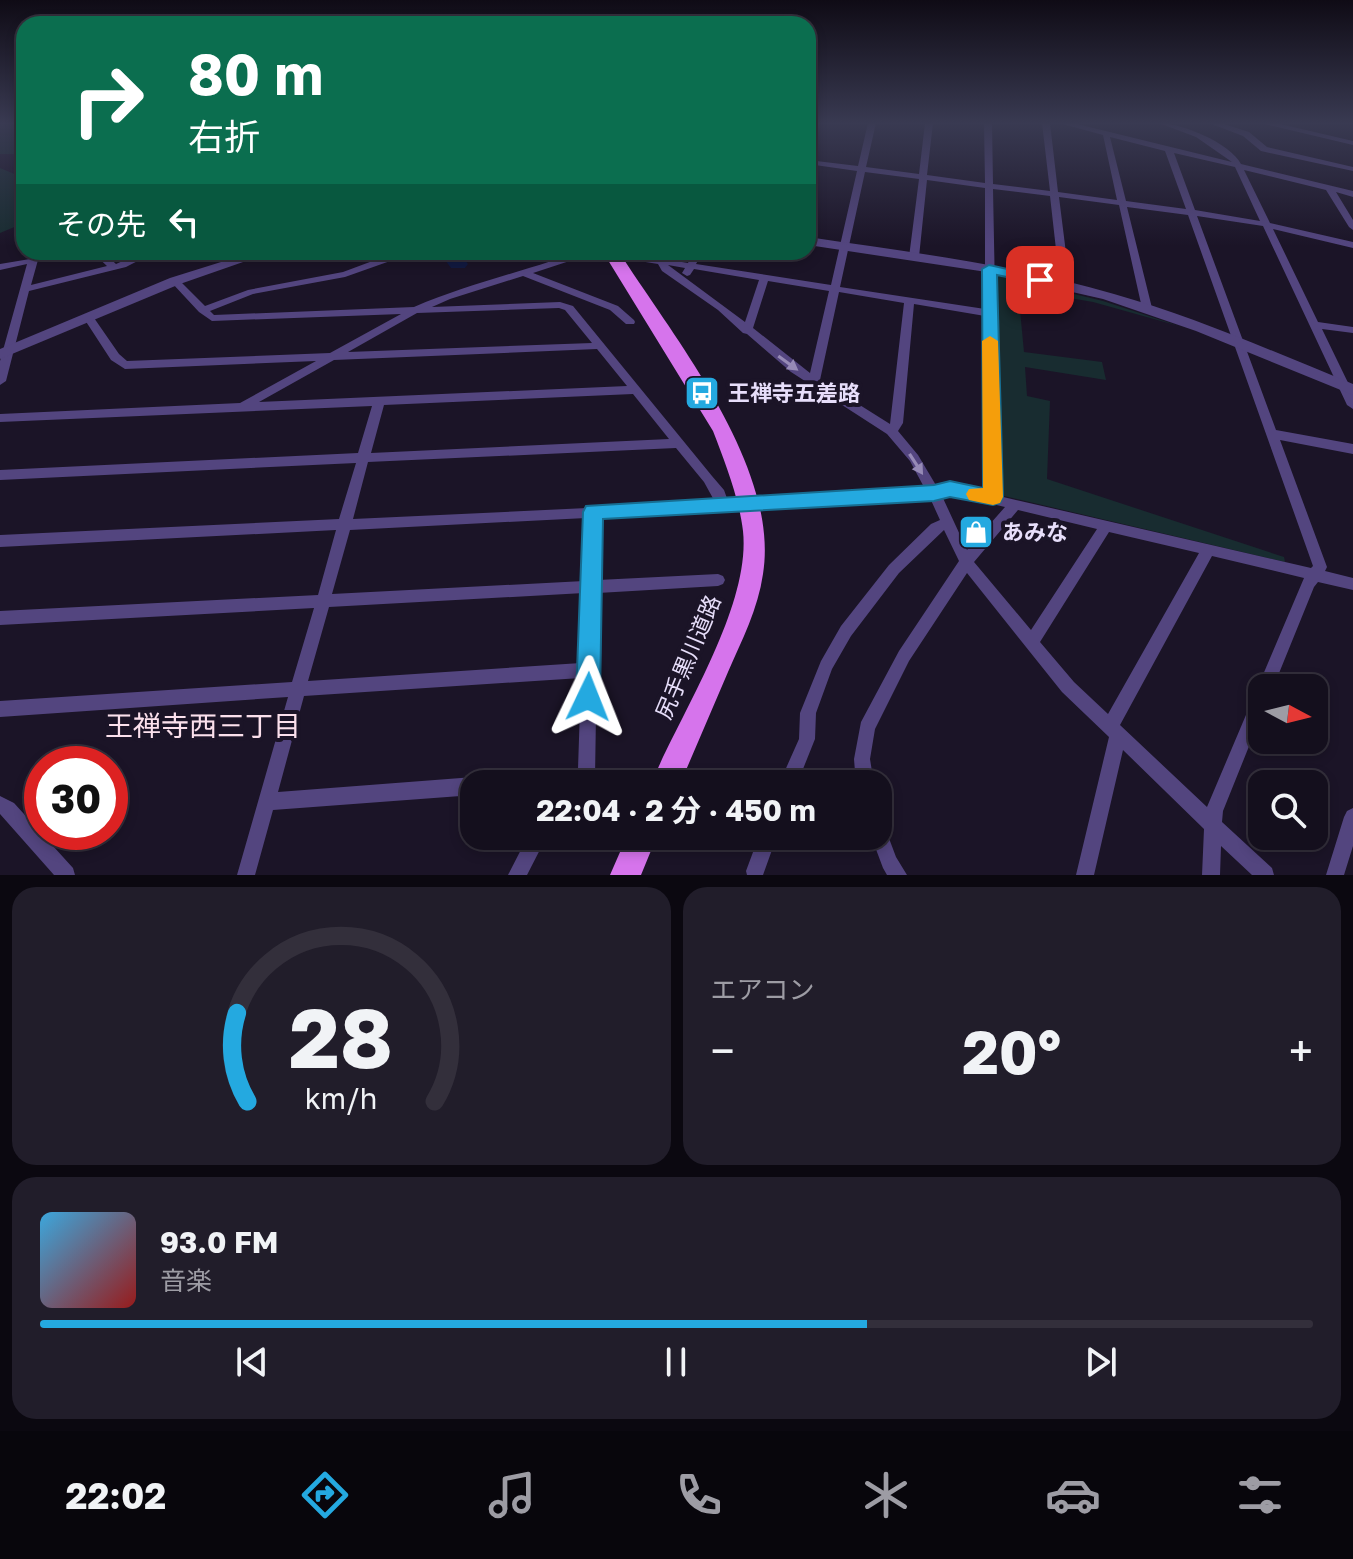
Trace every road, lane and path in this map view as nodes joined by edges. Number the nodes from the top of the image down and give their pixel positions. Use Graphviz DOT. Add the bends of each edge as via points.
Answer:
graph roads {
  1 [pos="822,164"];
  2 [pos="863,164"];
  3 [pos="924,164"];
  4 [pos="989,164"];
  5 [pos="1051,164"];
  6 [pos="1113,164"];
  7 [pos="1174,164"];
  8 [pos="1226,164"];
  9 [pos="1237,164"];
  10 [pos="1330,164"];
  11 [pos="1239,167"];
  12 [pos="862,169"];
  13 [pos="1353,169"];
  14 [pos="923,177"];
  15 [pos="989,185"];
  16 [pos="1329,188"];
  17 [pos="1055,194"];
  18 [pos="1353,194"];
  19 [pos="1122,202"];
  20 [pos="1191,211"];
  21 [pos="1266,223"];
  22 [pos="1353,227"];
  23 [pos="816,242"];
  24 [pos="1353,245"];
  25 [pos="844,247"];
  26 [pos="914,257"];
  27 [pos="106,260"];
  28 [pos="131,260"];
  29 [pos="241,260"];
  30 [pos="384,260"];
  31 [pos="566,260"];
  32 [pos="623,260"];
  33 [pos="651,260"];
  34 [pos="695,260"];
  35 [pos="662,262"];
  36 [pos="0,267"];
  37 [pos="114,267"];
  38 [pos="692,267"];
  39 [pos="989,269"];
  40 [pos="523,273"];
  41 [pos="764,278"];
  42 [pos="683,279"];
  43 [pos="175,281"];
  44 [pos="1065,285"];
  45 [pos="26,289"];
  46 [pos="835,289"];
  47 [pos="909,301"];
  48 [pos="1147,308"];
  49 [pos="203,310"];
  50 [pos="414,311"];
  51 [pos="989,313"];
  52 [pos="88,317"];
  53 [pos="630,322"];
  54 [pos="1314,325"];
  55 [pos="1353,330"];
  56 [pos="747,331"];
  57 [pos="1237,340"];
  58 [pos="598,346"];
  59 [pos="5,352"];
  60 [pos="333,357"];
  61 [pos="814,380"];
  62 [pos="0,381"];
  63 [pos="1349,389"];
  64 [pos="633,390"];
  65 [pos="379,402"];
  66 [pos="1353,405"];
  67 [pos="242,408"];
  68 [pos="0,418"];
  69 [pos="891,431"];
  70 [pos="1273,434"];
  71 [pos="677,443"];
  72 [pos="1353,449"];
  73 [pos="363,458"];
  74 [pos="0,475"];
  75 [pos="934,493"];
  76 [pos="993,497"];
  77 [pos="748,504"];
  78 [pos="1015,504"];
  79 [pos="723,506"];
  80 [pos="593,512"];
  81 [pos="948,522"];
  82 [pos="345,524"];
  83 [pos="1106,526"];
  84 [pos="0,541"];
  85 [pos="1208,550"];
  86 [pos="966,562"];
  87 [pos="1315,575"];
  88 [pos="718,580"];
  89 [pos="1353,584"];
  90 [pos="592,585"];
  91 [pos="323,600"];
  92 [pos="0,618"];
  93 [pos="1032,642"];
  94 [pos="589,670"];
  95 [pos="1271,674"];
  96 [pos="298,689"];
  97 [pos="0,709"];
  98 [pos="1248,729"];
  99 [pos="1114,731"];
  100 [pos="586,770"];
  101 [pos="671,770"];
  102 [pos="794,770"];
  103 [pos="863,770"];
  104 [pos="460,787"];
  105 [pos="267,802"];
  106 [pos="0,805"];
  107 [pos="1353,817"];
  108 [pos="1214,827"];
  109 [pos="530,850"];
  110 [pos="636,850"];
  111 [pos="763,850"];
  112 [pos="885,850"];
  113 [pos="755,871"];
  114 [pos="57,872"];
  115 [pos="246,875"];
  116 [pos="517,875"];
  117 [pos="625,875"];
  118 [pos="898,875"];
  119 [pos="1085,875"];
  120 [pos="1211,875"];
  121 [pos="1265,875"];
  122 [pos="1335,875"];
  1 -- 12 [label="street"];
  2 -- 12 [label="street"];
  3 -- 14 [label="street"];
  4 -- 15 [label="street"];
  5 -- 17 [label="street"];
  6 -- 19 [label="street"];
  7 -- 20 [label="street"];
  8 -- 11 [label="street"];
  9 -- 11 [label="street"];
  10 -- 13 [label="street"];
  11 -- 16 [label="street"];
  11 -- 21 [label="street"];
  12 -- 14 [label="street"];
  12 -- 25 [label="street"];
  14 -- 15 [label="street"];
  14 -- 26 [label="street"];
  15 -- 17 [label="street"];
  15 -- 39 [label="street"];
  16 -- 18 [label="street"];
  16 -- 22 [label="street"];
  17 -- 19 [label="street"];
  17 -- 44 [label="street"];
  19 -- 20 [label="street"];
  19 -- 48 [label="street"];
  20 -- 21 [label="street"];
  20 -- 57 [label="street"];
  21 -- 24 [label="street"];
  21 -- 54 [label="street"];
  23 -- 25 [label="street"];
  25 -- 26 [label="street"];
  25 -- 46 [label="street"];
  26 -- 39 [label="street"];
  27 -- 37 [label="street"];
  28 -- 37 [label="street"];
  29 -- 43 [label="street"];
  30 -- 49 [label="street" via="345,274 282,284"];
  31 -- 40 [label="street"];
  32 -- 77 [label="main road, 尻手黒川道路" via="723,430"];
  33 -- 35 [label="street"];
  34 -- 38 [label="street"];
  35 -- 38 [label="street"];
  35 -- 42 [label="street"];
  36 -- 45 [label="street" via="33,260"];
  37 -- 45 [label="street"];
  38 -- 41 [label="street"];
  38 -- 42 [label="street"];
  39 -- 44 [label="street"];
  39 -- 51 [label="street"];
  40 -- 50 [label="street"];
  40 -- 53 [label="street" via="614,308"];
  41 -- 46 [label="street"];
  41 -- 56 [label="street"];
  42 -- 56 [label="street"];
  43 -- 49 [label="street"];
  43 -- 52 [label="street"];
  44 -- 48 [label="street"];
  45 -- 59 [label="street"];
  46 -- 47 [label="street"];
  46 -- 61 [label="street"];
  47 -- 51 [label="street"];
  47 -- 69 [label="street" via="897,423"];
  48 -- 57 [label="street"];
  49 -- 50 [label="street" via="212,318"];
  50 -- 58 [label="street" via="560,305 569,308"];
  50 -- 60 [label="street"];
  51 -- 76 [label="street"];
  52 -- 59 [label="street"];
  52 -- 60 [label="street" via="125,365"];
  54 -- 55 [label="street"];
  54 -- 63 [label="street"];
  56 -- 61 [label="street, one-way"];
  57 -- 63 [label="street"];
  57 -- 70 [label="street"];
  58 -- 60 [label="street"];
  58 -- 64 [label="street"];
  59 -- 62 [label="street"];
  60 -- 67 [label="street"];
  61 -- 69 [label="street"];
  63 -- 66 [label="street"];
  64 -- 65 [label="street"];
  64 -- 71 [label="street"];
  65 -- 67 [label="street"];
  65 -- 73 [label="street"];
  67 -- 68 [label="street"];
  69 -- 75 [label="street, one-way"];
  70 -- 72 [label="street"];
  70 -- 87 [label="street" via="1320,567"];
  71 -- 73 [label="street"];
  71 -- 79 [label="street"];
  73 -- 74 [label="street"];
  73 -- 82 [label="street"];
  75 -- 76 [label="street" via="950,489"];
  75 -- 77 [label="street"];
  75 -- 81 [label="street"];
  76 -- 78 [label="street"];
  77 -- 79 [label="street"];
  77 -- 101 [label="main road, 尻手黒川道路" via="754,532 752,573 742,613"];
  78 -- 83 [label="street"];
  78 -- 86 [label="street"];
  79 -- 80 [label="street"];
  80 -- 82 [label="street"];
  80 -- 90 [label="street"];
  81 -- 86 [label="street"];
  81 -- 102 [label="street" via="894,569 846,631 812,701 807,739"];
  82 -- 84 [label="street"];
  82 -- 91 [label="street"];
  83 -- 85 [label="street"];
  83 -- 93 [label="street"];
  85 -- 87 [label="street"];
  85 -- 99 [label="street"];
  86 -- 93 [label="street"];
  86 -- 103 [label="street" via="904,656 867,728"];
  87 -- 89 [label="street"];
  87 -- 95 [label="street"];
  88 -- 90 [label="street"];
  90 -- 91 [label="street"];
  90 -- 94 [label="street"];
  91 -- 92 [label="street"];
  91 -- 96 [label="street"];
  93 -- 99 [label="street" via="1068,687"];
  94 -- 96 [label="street"];
  94 -- 100 [label="street"];
  96 -- 97 [label="street"];
  96 -- 105 [label="street"];
  98 -- 108 [label="street" via="1214,811"];
  99 -- 108 [label="street"];
  99 -- 119 [label="street"];
  104 -- 105 [label="street"];
  105 -- 115 [label="street"];
  106 -- 114 [label="street"];
  107 -- 122 [label="street"];
  108 -- 120 [label="street"];
  108 -- 121 [label="street"];
  109 -- 116 [label="street"];
  110 -- 117 [label="main road"];
  111 -- 113 [label="street"];
  112 -- 118 [label="street"];
}
